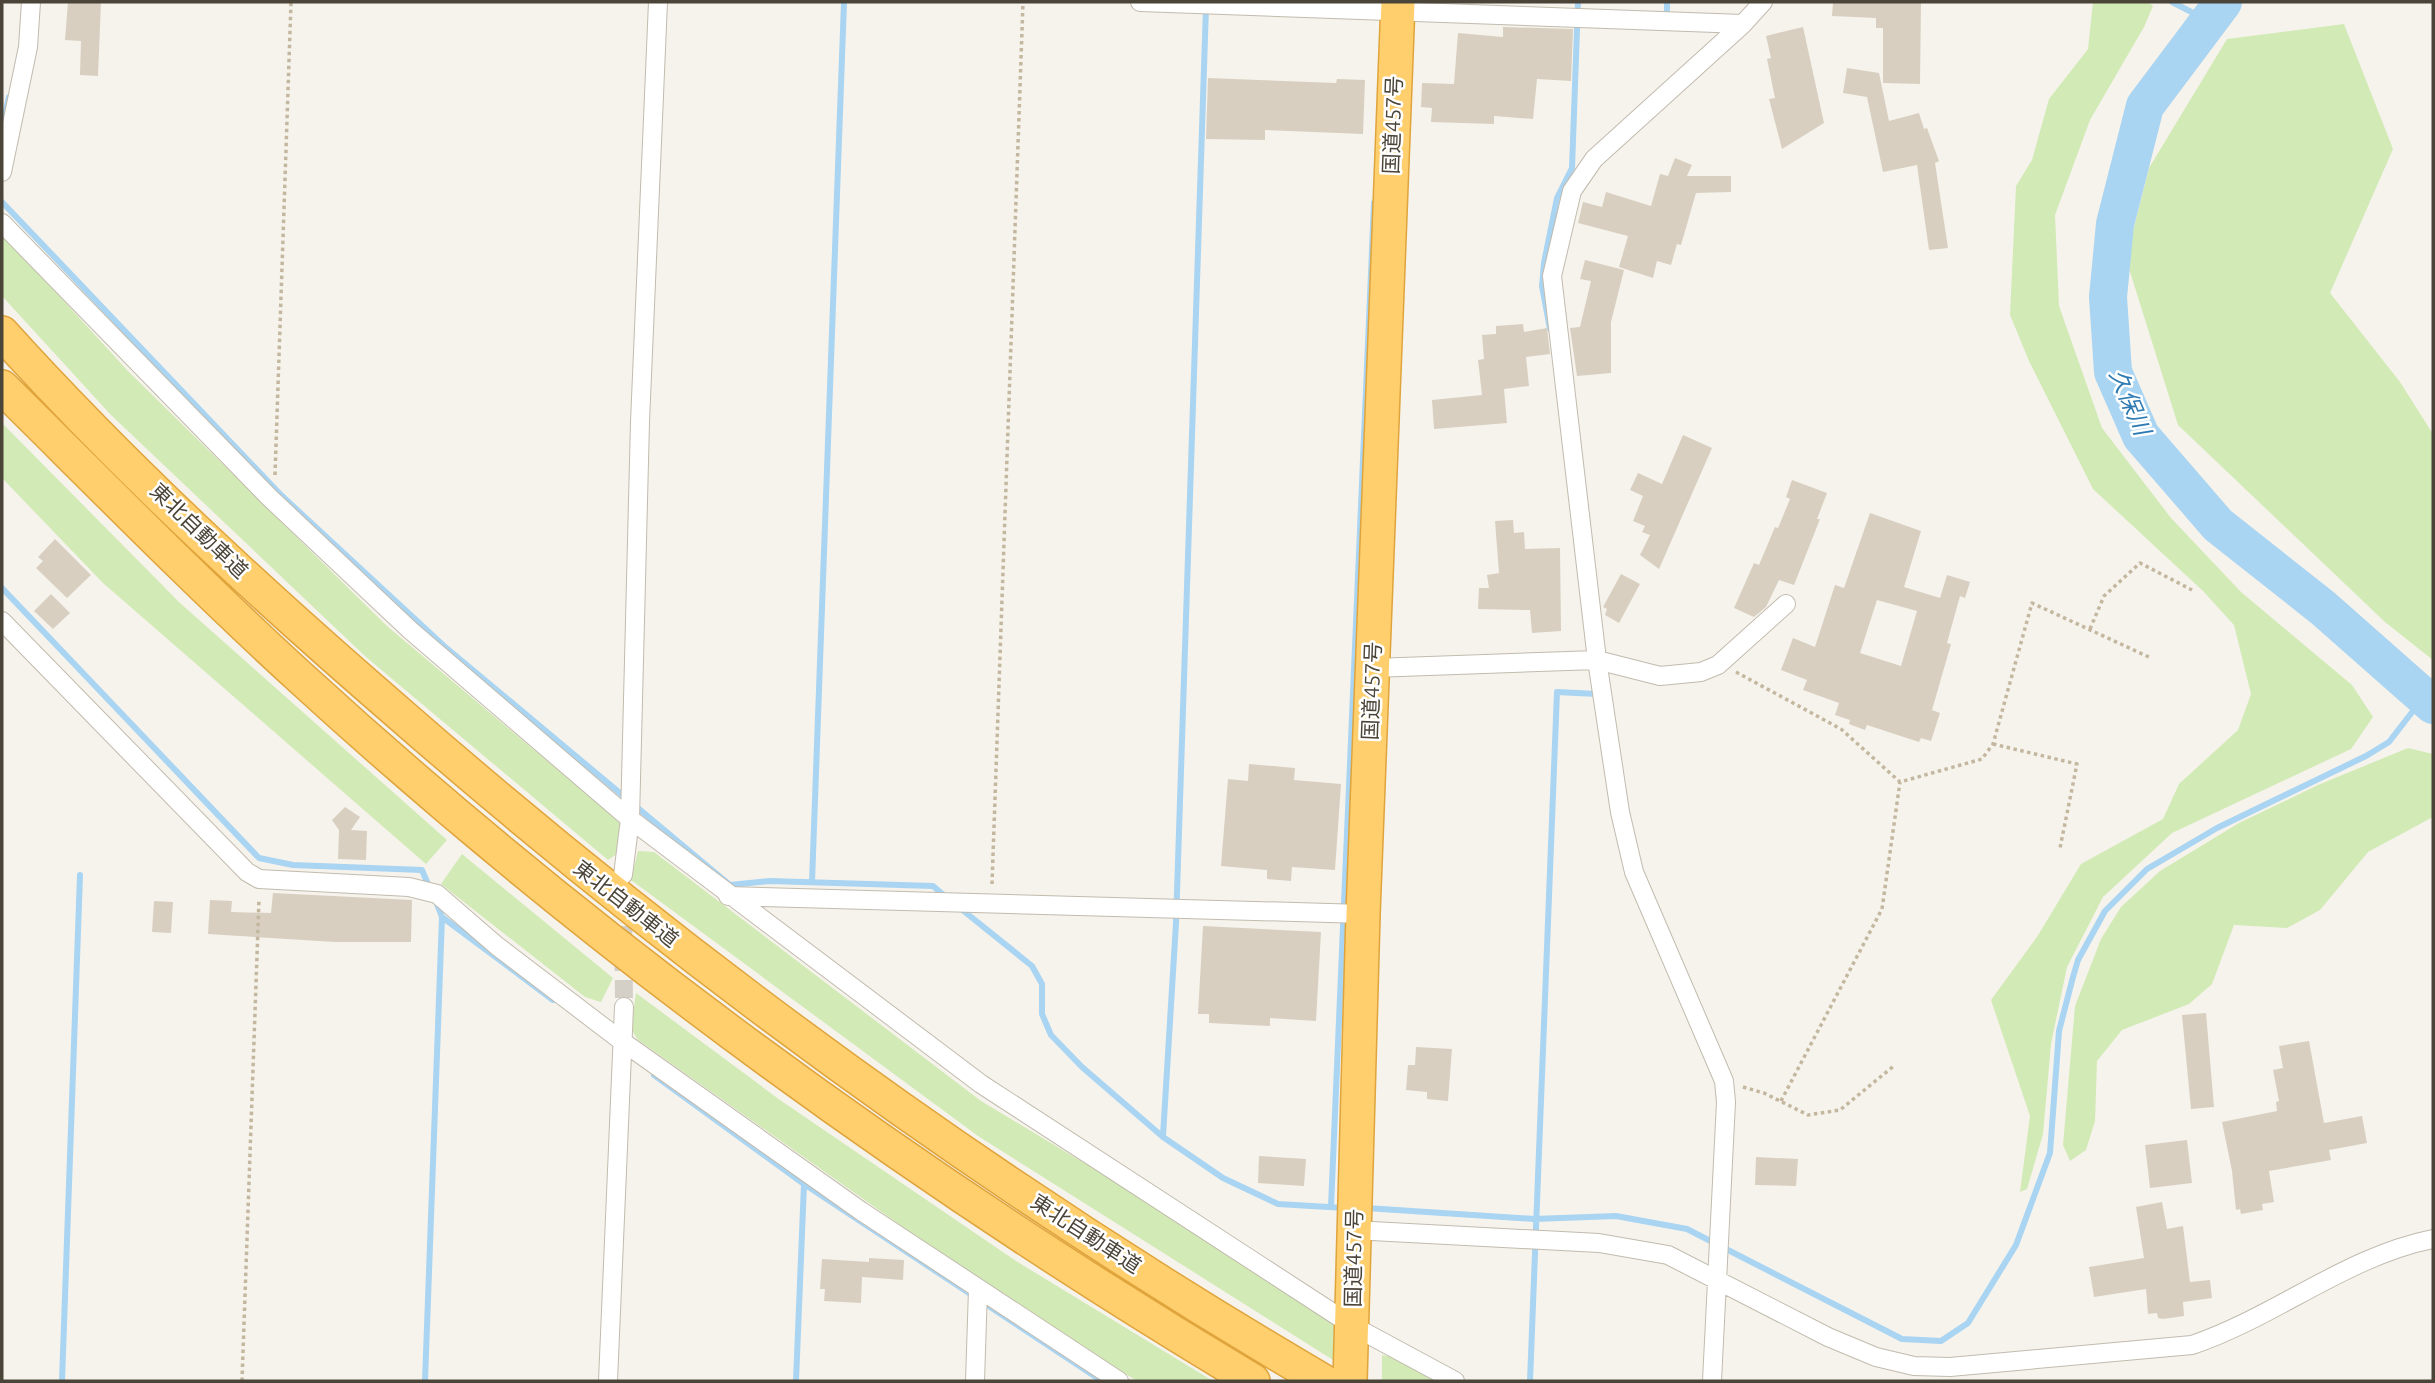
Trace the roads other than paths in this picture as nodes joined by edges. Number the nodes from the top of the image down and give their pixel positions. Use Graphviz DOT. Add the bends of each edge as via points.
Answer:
graph roads {
  1 [pos="31,2"];
  2 [pos="658,2"];
  3 [pos="1140,2"];
  4 [pos="1763,2"];
  5 [pos="1398,6"];
  6 [pos="1743,24"];
  7 [pos="2,172"];
  8 [pos="2,223"];
  9 [pos="2,333"];
  10 [pos="2,387"];
  11 [pos="1786,604"];
  12 [pos="2,621"];
  13 [pos="1597,660"];
  14 [pos="1373,668"];
  15 [pos="630,819"];
  16 [pos="623,875"];
  17 [pos="728,896"];
  18 [pos="1363,914"];
  19 [pos="624,1007"];
  20 [pos="623,1042"];
  21 [pos="1353,1230"];
  22 [pos="2433,1239"];
  23 [pos="1716,1278"];
  24 [pos="978,1289"];
  25 [pos="1353,1326"];
  26 [pos="1330,1380"];
  27 [pos="608,1381"];
  28 [pos="975,1381"];
  29 [pos="1119,1381"];
  30 [pos="1253,1381"];
  31 [pos="1455,1381"];
  32 [pos="1712,1381"];
  1 -- 7 [label="street" via="28,47"];
  2 -- 15 [label="street" via="640,422"];
  3 -- 5 [label="street"];
  4 -- 6 [label="street"];
  5 -- 6 [label="street"];
  5 -- 14 [label="highway, 国道457号"];
  6 -- 13 [label="street" via="1594,159 1572,191 1562,227 1552,276"];
  8 -- 15 [label="street" via="269,498 410,630"];
  9 -- 26 [label="highway, 東北自動車道" via="194,527 327,651 531,829 730,985 947,1142 1131,1264"];
  10 -- 30 [label="highway, 東北自動車道" via="303,680 518,865 712,1018 928,1171 1115,1298"];
  11 -- 13 [label="street" via="1718,665 1701,672 1660,676"];
  12 -- 20 [label="street" via="233,859 259,879 409,887 438,894 497,946"];
  13 -- 14 [label="street"];
  13 -- 23 [label="street" via="1634,872 1724,1081"];
  14 -- 18 [label="highway, 国道457号"];
  15 -- 16 [label="street"];
  15 -- 17 [label="street"];
  17 -- 18 [label="street"];
  17 -- 25 [label="street" via="981,1084"];
  18 -- 21 [label="highway, 国道457号"];
  19 -- 20 [label="street"];
  20 -- 24 [label="street"];
  20 -- 27 [label="street"];
  21 -- 23 [label="street" via="1599,1243 1668,1255"];
  21 -- 25 [label="highway, 国道457号"];
  22 -- 23 [label="street" via="2385,1254 2229,1332 2192,1345 1950,1367 1914,1366 1876,1357"];
  23 -- 32 [label="street"];
  24 -- 28 [label="street"];
  24 -- 29 [label="street"];
  25 -- 26 [label="highway, 国道457号"];
  25 -- 31 [label="street"];
}
